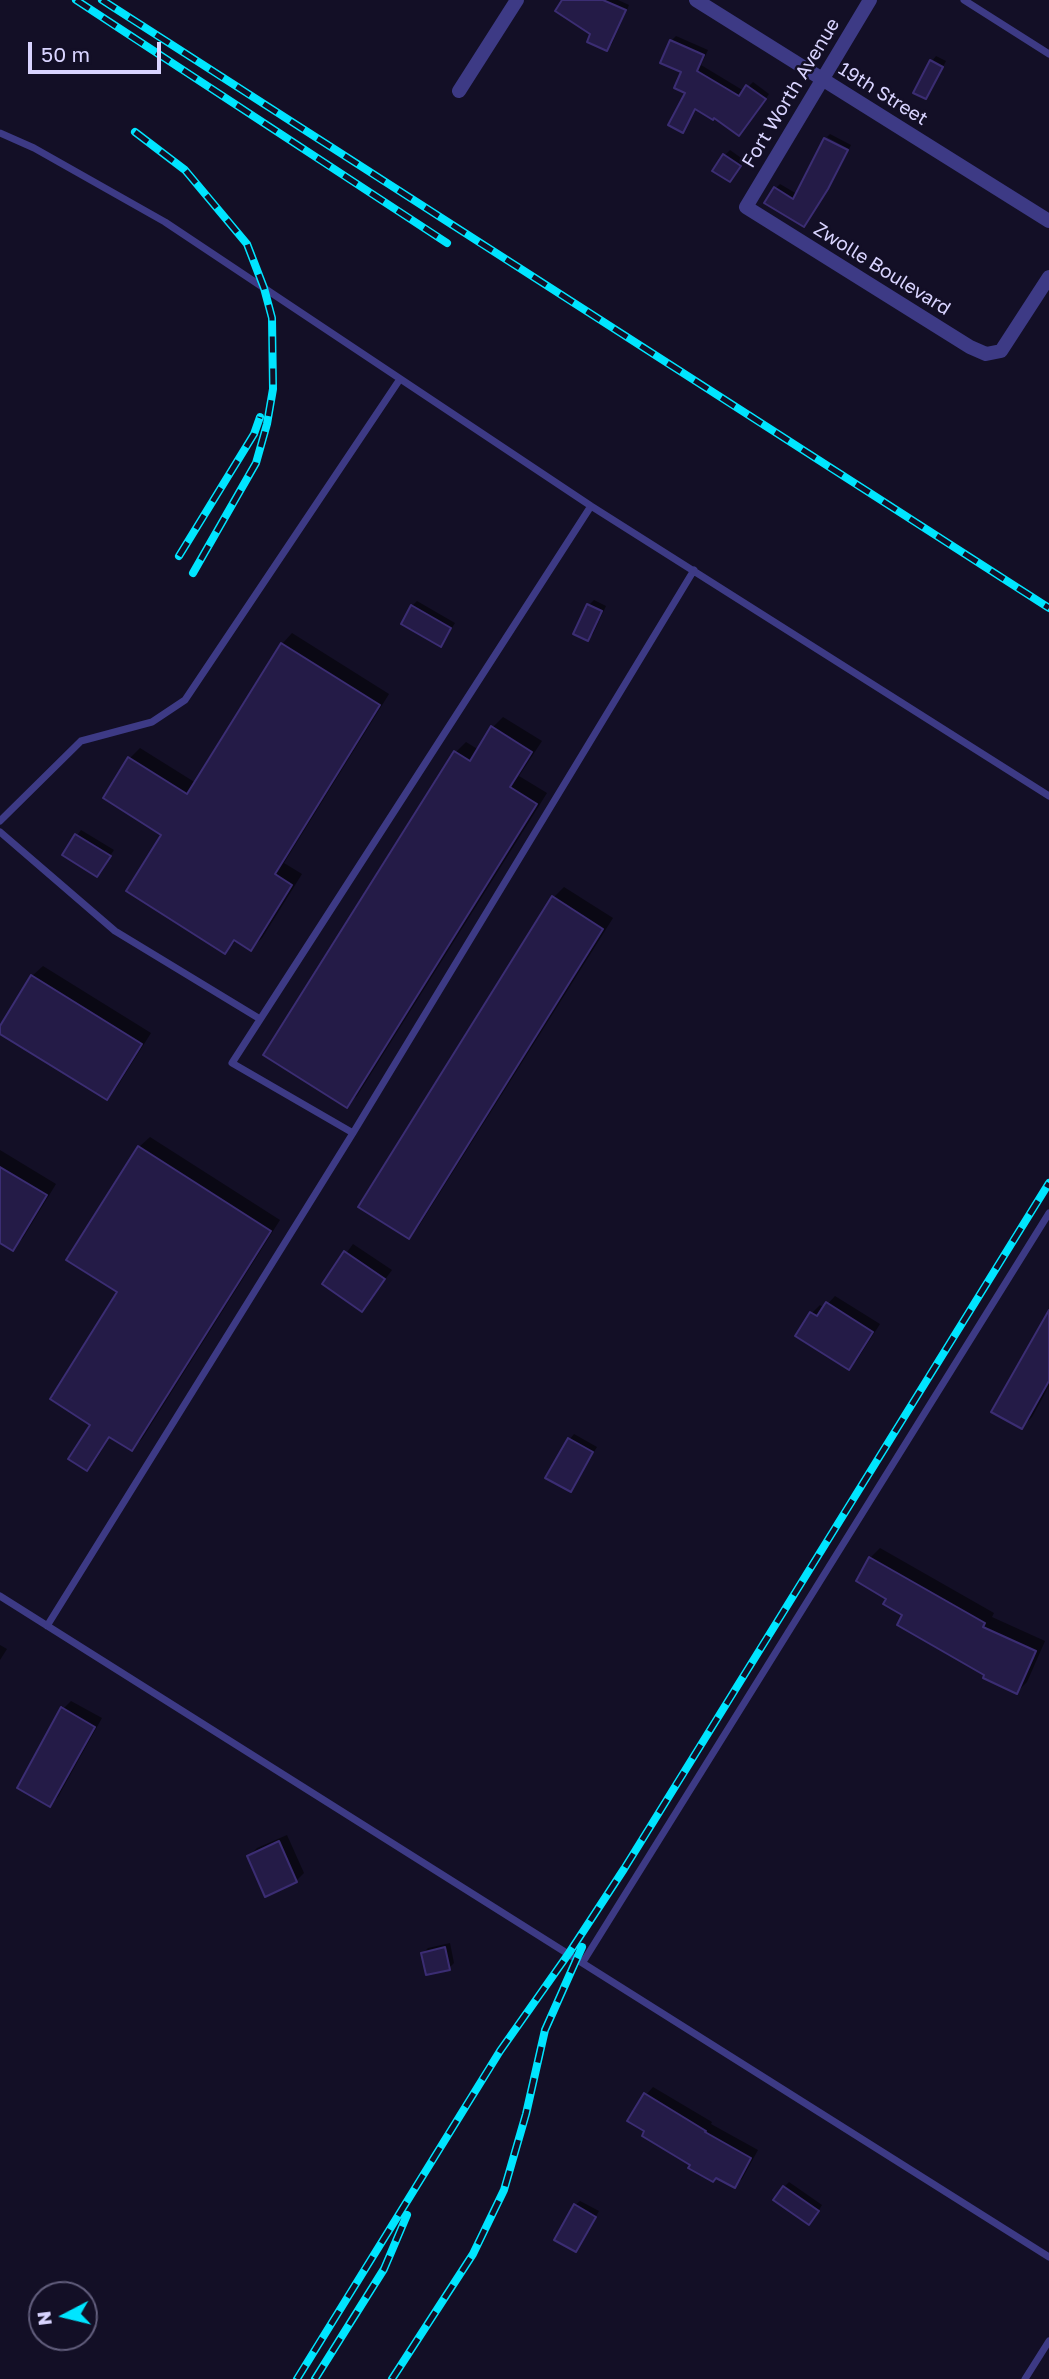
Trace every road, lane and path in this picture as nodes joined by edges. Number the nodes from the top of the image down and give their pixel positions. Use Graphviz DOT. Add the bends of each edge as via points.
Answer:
graph roads {
  1 [pos="517,0"];
  2 [pos="696,0"];
  3 [pos="870,0"];
  4 [pos="964,0"];
  5 [pos="1049,54"];
  6 [pos="821,78"];
  7 [pos="459,91"];
  8 [pos="0,133"];
  9 [pos="746,207"];
  10 [pos="1049,221"];
  11 [pos="1049,277"];
  12 [pos="400,379"];
  13 [pos="591,506"];
  14 [pos="694,570"];
  15 [pos="1049,796"];
  16 [pos="0,821"];
  17 [pos="0,832"];
  18 [pos="260,1019"];
  19 [pos="353,1133"];
  20 [pos="1049,1213"];
  21 [pos="0,1596"];
  22 [pos="47,1626"];
  23 [pos="583,1962"];
  24 [pos="1049,2257"];
  25 [pos="1049,2341"];
  26 [pos="1025,2379"];
  1 -- 7 [label="street"];
  2 -- 6 [label="street, 19th Street"];
  3 -- 6 [label="street, Fort Worth Avenue"];
  4 -- 5 [label="lane"];
  6 -- 9 [label="street, Fort Worth Avenue"];
  6 -- 10 [label="street, 19th Street"];
  8 -- 12 [label="lane" via="165,222"];
  9 -- 11 [label="street, Zwolle Boulevard" via="986,354 1001,351"];
  12 -- 13 [label="lane"];
  12 -- 16 [label="lane" via="185,700 152,722 81,741"];
  13 -- 14 [label="lane"];
  13 -- 18 [label="lane"];
  14 -- 15 [label="lane"];
  14 -- 19 [label="lane"];
  17 -- 18 [label="lane" via="115,932"];
  18 -- 19 [label="lane" via="232,1063"];
  19 -- 22 [label="lane"];
  20 -- 23 [label="lane"];
  21 -- 22 [label="lane"];
  22 -- 23 [label="lane"];
  23 -- 24 [label="lane"];
  25 -- 26 [label="lane"];
}
